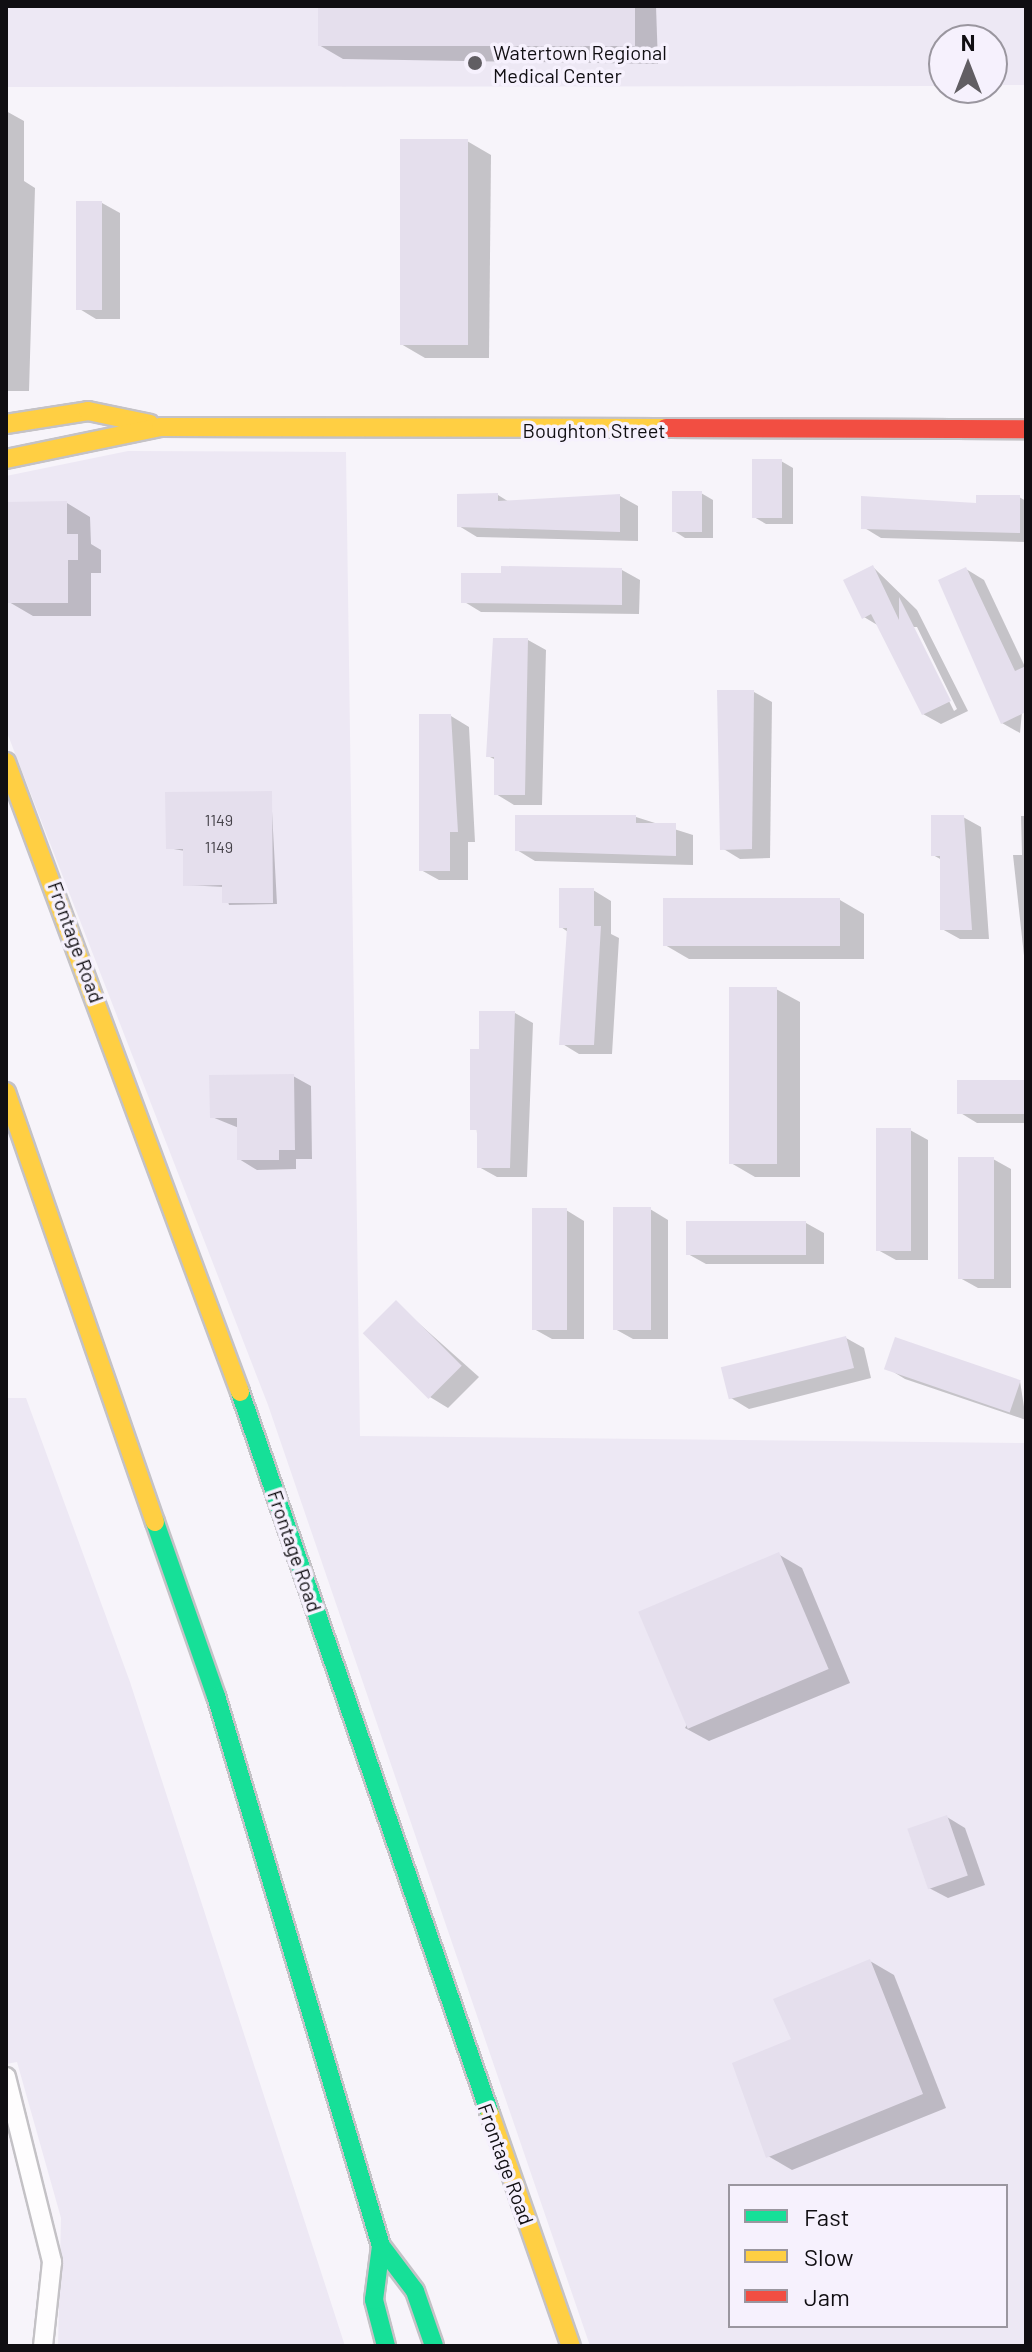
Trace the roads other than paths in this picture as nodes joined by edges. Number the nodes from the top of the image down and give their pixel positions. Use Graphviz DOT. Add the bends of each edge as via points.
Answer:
graph roads {
  1 [pos="6,424"];
  2 [pos="161,427"];
  3 [pos="1026,429"];
  4 [pos="6,459"];
  5 [pos="6,762"];
  6 [pos="6,1092"];
  7 [pos="6,2077"];
  8 [pos="381,2246"];
  9 [pos="43,2346"];
  10 [pos="386,2346"];
  11 [pos="434,2346"];
  12 [pos="571,2346"];
  1 -- 2 [label="main road, Boughton Street" via="88,411"];
  2 -- 3 [label="main road, Boughton Street"];
  2 -- 4 [label="main road, Boughton Street"];
  5 -- 12 [label="main road, Frontage Road" via="187,1241"];
  6 -- 8 [label="main road" via="216,1696"];
  7 -- 9 [label="street" via="52,2262"];
  8 -- 10 [label="main road" via="374,2300"];
  8 -- 11 [label="main road" via="415,2291"];
}
